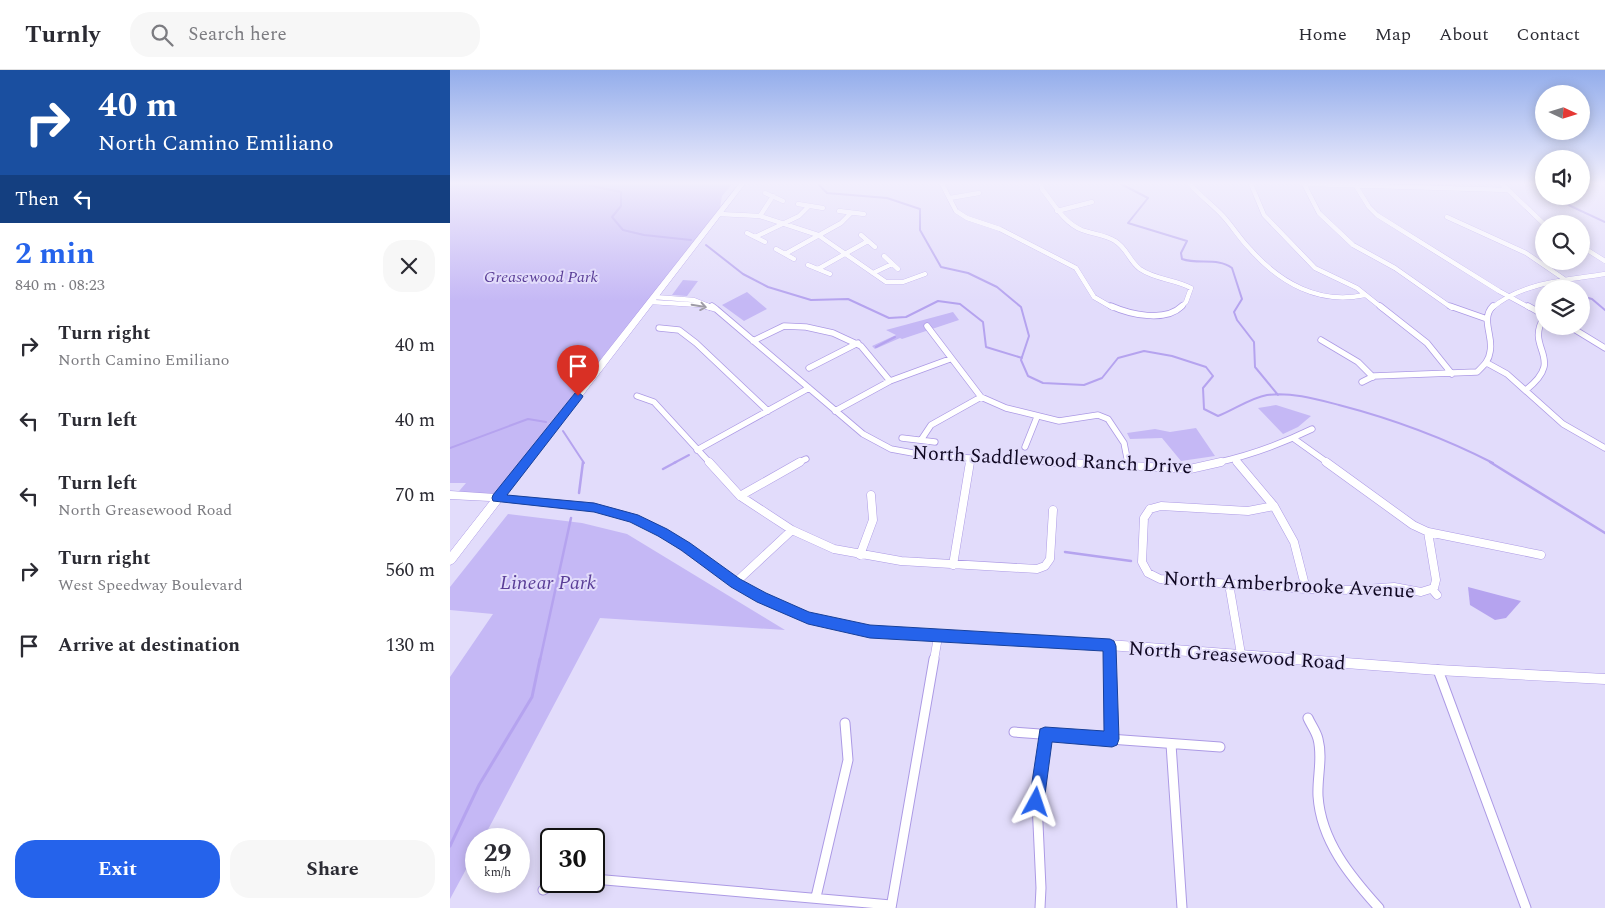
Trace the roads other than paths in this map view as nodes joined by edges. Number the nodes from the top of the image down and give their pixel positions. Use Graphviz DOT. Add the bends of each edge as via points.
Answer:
graph roads {
  1 [pos="712,223"];
  2 [pos="841,223"];
  3 [pos="982,223"];
  4 [pos="1070,223"];
  5 [pos="1228,223"];
  6 [pos="1272,223"];
  7 [pos="1330,223"];
  8 [pos="1389,223"];
  9 [pos="1460,223"];
  10 [pos="782,224"];
  11 [pos="1004,224"];
  12 [pos="999,229"];
  13 [pos="747,233"];
  14 [pos="818,235"];
  15 [pos="861,235"];
  16 [pos="755,237"];
  17 [pos="868,241"];
  18 [pos="765,242"];
  19 [pos="875,247"];
  20 [pos="776,249"];
  21 [pos="1590,252"];
  22 [pos="785,254"];
  23 [pos="844,254"];
  24 [pos="884,256"];
  25 [pos="794,259"];
  26 [pos="1605,261"];
  27 [pos="892,264"];
  28 [pos="808,266"];
  29 [pos="818,269"];
  30 [pos="898,269"];
  31 [pos="873,273"];
  32 [pos="830,274"];
  33 [pos="925,274"];
  34 [pos="1605,274"];
  35 [pos="1566,280"];
  36 [pos="1572,280"];
  37 [pos="1535,287"];
  38 [pos="1365,294"];
  39 [pos="1507,296"];
  40 [pos="653,299"];
  41 [pos="1535,311"];
  42 [pos="1487,319"];
  43 [pos="927,326"];
  44 [pos="660,328"];
  45 [pos="1537,335"];
  46 [pos="1584,335"];
  47 [pos="1321,340"];
  48 [pos="753,341"];
  49 [pos="858,342"];
  50 [pos="1605,348"];
  51 [pos="950,359"];
  52 [pos="1487,363"];
  53 [pos="809,368"];
  54 [pos="1452,374"];
  55 [pos="1373,377"];
  56 [pos="890,381"];
  57 [pos="1362,382"];
  58 [pos="809,388"];
  59 [pos="1526,390"];
  60 [pos="637,396"];
  61 [pos="981,397"];
  62 [pos="768,411"];
  63 [pos="834,411"];
  64 [pos="1038,417"];
  65 [pos="1312,429"];
  66 [pos="902,438"];
  67 [pos="1293,438"];
  68 [pos="921,440"];
  69 [pos="935,442"];
  70 [pos="1025,447"];
  71 [pos="1605,448"];
  72 [pos="697,450"];
  73 [pos="971,458"];
  74 [pos="806,459"];
  75 [pos="1234,459"];
  76 [pos="1128,466"];
  77 [pos="450,495"];
  78 [pos="871,495"];
  79 [pos="740,496"];
  80 [pos="498,498"];
  81 [pos="1274,506"];
  82 [pos="1053,510"];
  83 [pos="792,530"];
  84 [pos="1428,532"];
  85 [pos="860,555"];
  86 [pos="1541,555"];
  87 [pos="450,560"];
  88 [pos="953,564"];
  89 [pos="735,583"];
  90 [pos="1229,584"];
  91 [pos="1306,589"];
  92 [pos="938,637"];
  93 [pos="1110,646"];
  94 [pos="1241,654"];
  95 [pos="1438,670"];
  96 [pos="1605,679"];
  97 [pos="1308,718"];
  98 [pos="845,723"];
  99 [pos="1014,732"];
  100 [pos="1045,734"];
  101 [pos="1112,739"];
  102 [pos="1171,744"];
  103 [pos="1220,747"];
  104 [pos="605,880"];
  105 [pos="816,897"];
  106 [pos="891,906"];
  107 [pos="1040,908"];
  108 [pos="1182,908"];
  109 [pos="1379,908"];
  110 [pos="1526,908"];
  1 -- 40 [label="main road"];
  2 -- 14 [label="street"];
  3 -- 12 [label="street"];
  4 -- 12 [label="street" via="1114,240 1125,248 1140,269 1193,287 1183,306 1176,312 1153,316 1107,304 1095,297 1076,268"];
  5 -- 38 [label="street" via="1254,255 1284,280 1332,298 1349,299"];
  6 -- 38 [label="street" via="1315,268"];
  7 -- 42 [label="street" via="1352,245 1395,268 1452,308"];
  8 -- 39 [label="street"];
  9 -- 35 [label="street" via="1526,253"];
  10 -- 14 [label="street"];
  10 -- 16 [label="street"];
  11 -- 12 [label="street"];
  13 -- 16 [label="street"];
  14 -- 22 [label="street"];
  14 -- 23 [label="street"];
  15 -- 17 [label="street"];
  16 -- 18 [label="street"];
  17 -- 19 [label="street"];
  17 -- 23 [label="street"];
  20 -- 22 [label="street"];
  21 -- 26 [label="street"];
  22 -- 25 [label="street"];
  23 -- 29 [label="street"];
  23 -- 31 [label="street"];
  24 -- 27 [label="street"];
  27 -- 30 [label="street"];
  27 -- 31 [label="street"];
  28 -- 29 [label="street"];
  29 -- 32 [label="street"];
  31 -- 33 [label="street" via="886,282 896,283"];
  34 -- 36 [label="street"];
  37 -- 39 [label="street"];
  38 -- 54 [label="street" via="1426,343"];
  39 -- 41 [label="street"];
  39 -- 42 [label="street" via="1492,306"];
  40 -- 48 [label="street, North Saddlewood Ranch Drive" via="716,309"];
  40 -- 80 [label="main road"];
  42 -- 52 [label="street" via="1492,350"];
  43 -- 51 [label="street"];
  44 -- 62 [label="street" via="679,330 696,343"];
  45 -- 59 [label="street" via="1545,368 1542,377"];
  46 -- 50 [label="street"];
  47 -- 55 [label="street" via="1358,362"];
  48 -- 49 [label="street" via="785,326 843,334"];
  48 -- 58 [label="street, North Saddlewood Ranch Drive"];
  49 -- 53 [label="street"];
  49 -- 56 [label="street" via="873,356"];
  51 -- 56 [label="street"];
  51 -- 61 [label="street"];
  52 -- 54 [label="street" via="1476,372"];
  52 -- 59 [label="street"];
  54 -- 55 [label="street"];
  55 -- 57 [label="street"];
  56 -- 63 [label="street"];
  58 -- 62 [label="street"];
  58 -- 63 [label="street, North Saddlewood Ranch Drive"];
  59 -- 71 [label="street" via="1563,424"];
  60 -- 72 [label="street" via="654,402"];
  61 -- 64 [label="street"];
  61 -- 68 [label="street" via="930,425"];
  62 -- 72 [label="street"];
  63 -- 73 [label="street, North Saddlewood Ranch Drive" via="863,434 891,449 929,456"];
  64 -- 70 [label="street"];
  64 -- 76 [label="street" via="1059,421 1106,415 1124,443"];
  65 -- 67 [label="street, North Saddlewood Ranch Drive"];
  66 -- 68 [label="street"];
  67 -- 75 [label="street, North Saddlewood Ranch Drive"];
  67 -- 84 [label="street" via="1413,525"];
  68 -- 69 [label="street"];
  72 -- 79 [label="street"];
  73 -- 76 [label="street, North Saddlewood Ranch Drive"];
  73 -- 88 [label="street"];
  74 -- 79 [label="street"];
  75 -- 76 [label="street, North Saddlewood Ranch Drive" via="1190,468"];
  75 -- 81 [label="street"];
  77 -- 80 [label="main road, North Greasewood Road"];
  78 -- 85 [label="street" via="873,520"];
  79 -- 83 [label="street"];
  80 -- 87 [label="main road"];
  80 -- 89 [label="street, North Greasewood Road" via="594,507 634,518 662,532"];
  81 -- 90 [label="street, North Amberbrooke Avenue" via="1248,511 1148,507 1144,518 1142,562 1147,574 1160,579"];
  81 -- 91 [label="street" via="1294,542"];
  82 -- 88 [label="street" via="1051,555 1047,567"];
  83 -- 85 [label="street" via="834,549"];
  83 -- 89 [label="street"];
  84 -- 86 [label="street"];
  84 -- 91 [label="street, North Amberbrooke Avenue" via="1436,580 1434,591 1394,587"];
  85 -- 88 [label="street"];
  89 -- 92 [label="street, North Greasewood Road" via="808,618 870,631"];
  90 -- 91 [label="street, North Amberbrooke Avenue"];
  90 -- 94 [label="street"];
  92 -- 93 [label="street, North Greasewood Road"];
  92 -- 106 [label="street"];
  93 -- 94 [label="street, North Greasewood Road"];
  93 -- 101 [label="street"];
  94 -- 95 [label="street, North Greasewood Road"];
  95 -- 96 [label="street, North Greasewood Road"];
  95 -- 110 [label="street"];
  97 -- 109 [label="street" via="1318,738 1318,798 1327,836 1339,859"];
  98 -- 105 [label="street" via="848,760"];
  99 -- 100 [label="street"];
  100 -- 101 [label="street"];
  100 -- 107 [label="street" via="1036,802"];
  101 -- 102 [label="street"];
  102 -- 103 [label="street"];
  102 -- 108 [label="street"];
  104 -- 105 [label="street"];
  105 -- 106 [label="street"];
}
